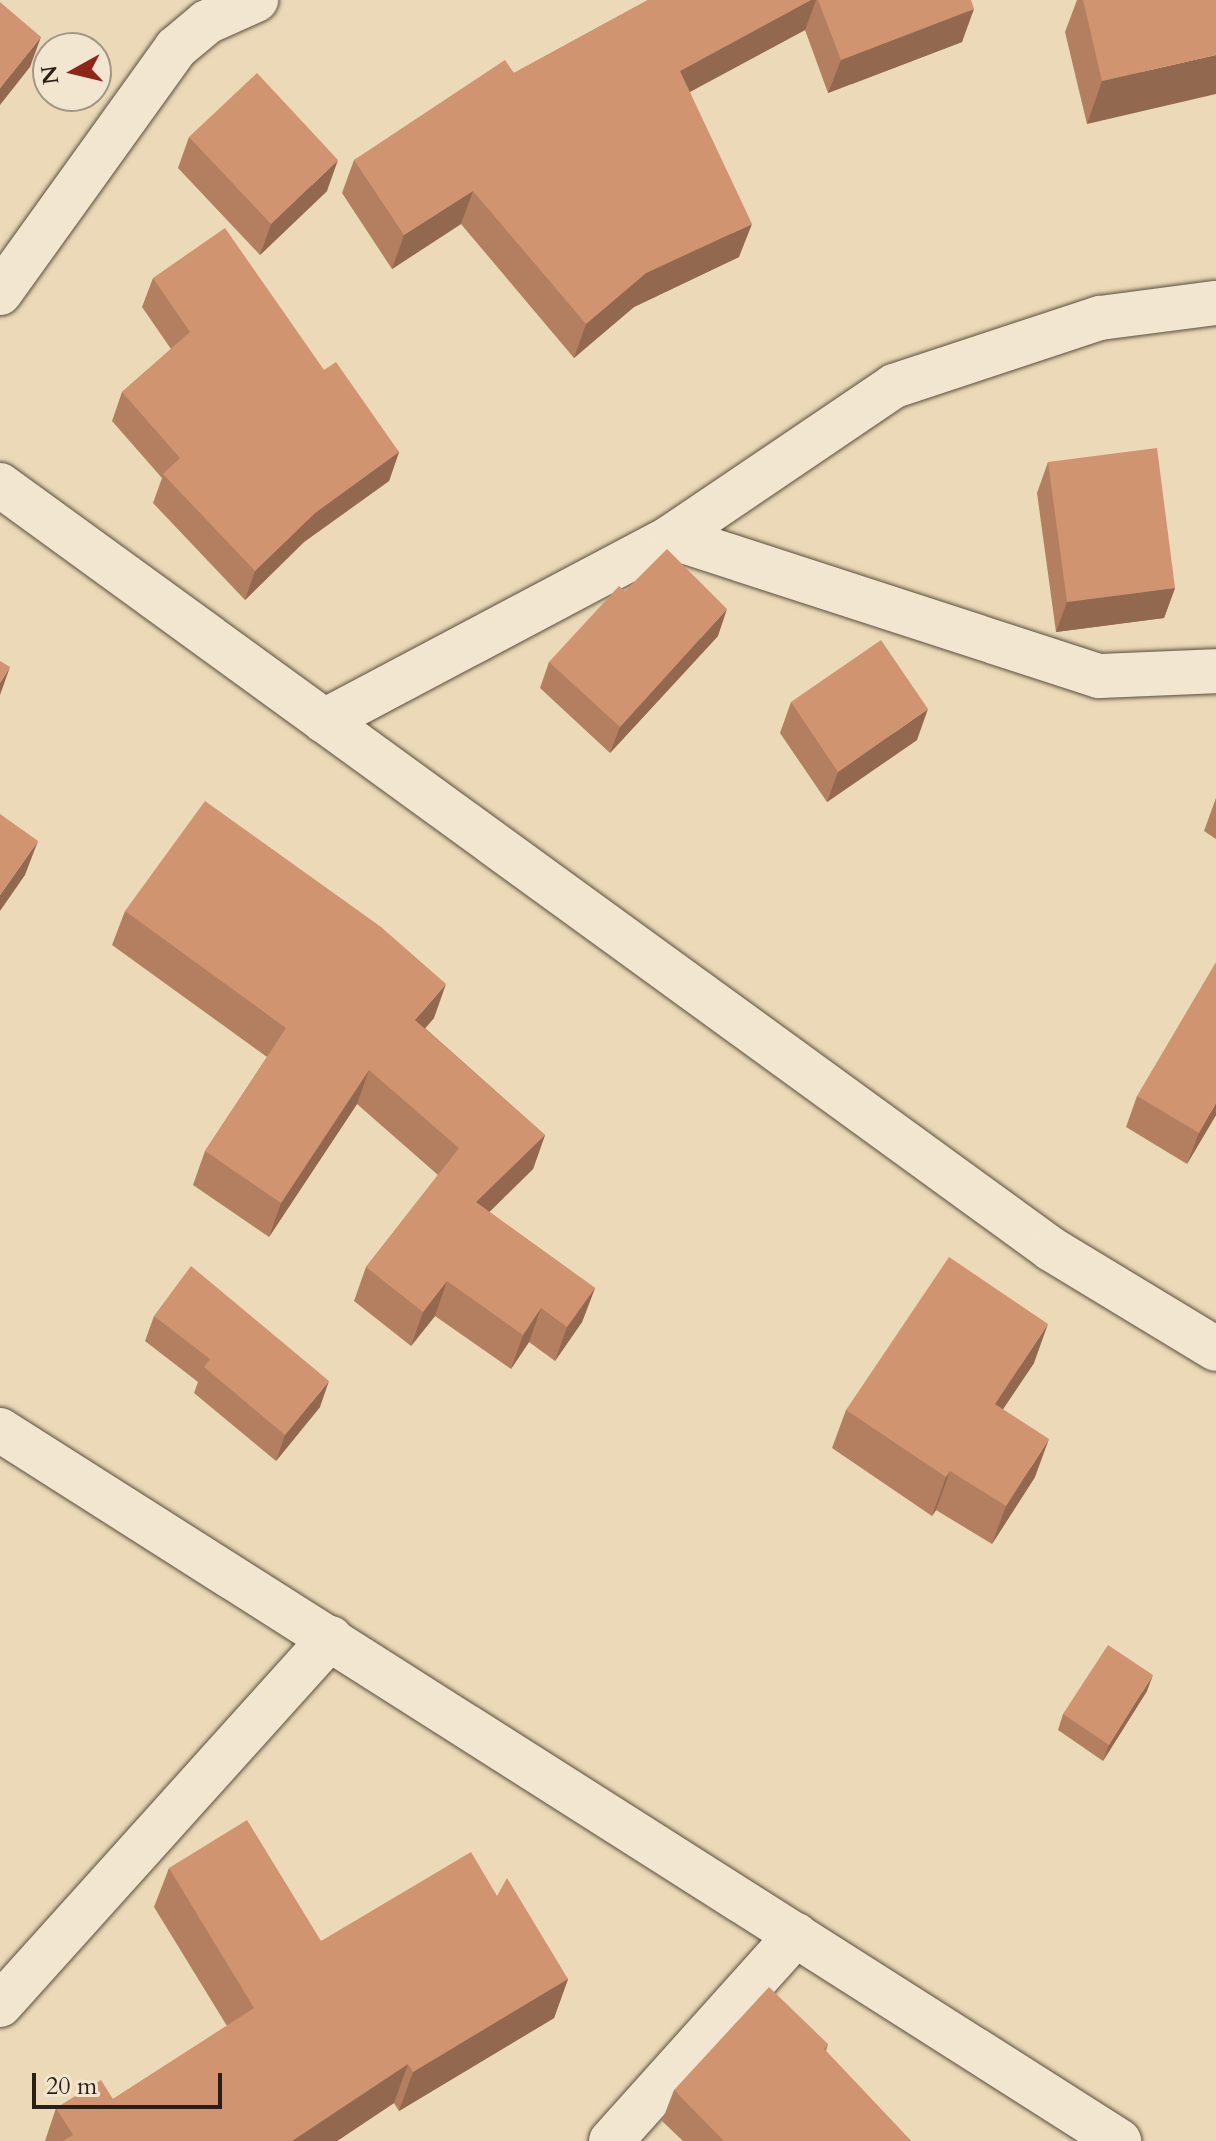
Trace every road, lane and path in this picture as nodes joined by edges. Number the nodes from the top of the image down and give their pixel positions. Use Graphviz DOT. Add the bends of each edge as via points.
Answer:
graph roads {
  1 [pos="256,0"];
  2 [pos="202,11"];
  3 [pos="0,293"];
  4 [pos="1216,303"];
  5 [pos="0,485"];
  6 [pos="671,537"];
  7 [pos="1216,671"];
  8 [pos="324,721"];
  9 [pos="1216,1349"];
  10 [pos="0,1430"];
  11 [pos="331,1638"];
  12 [pos="796,1935"];
  13 [pos="0,2005"];
  14 [pos="611,2141"];
  15 [pos="1119,2141"];
  1 -- 2 [label="street"];
  2 -- 3 [label="street"];
  4 -- 6 [label="street" via="1100,318 894,386"];
  5 -- 8 [label="street"];
  6 -- 7 [label="street" via="1099,676"];
  6 -- 8 [label="street"];
  8 -- 9 [label="street" via="1051,1249"];
  10 -- 11 [label="street"];
  11 -- 12 [label="street"];
  11 -- 13 [label="street"];
  12 -- 14 [label="street"];
  12 -- 15 [label="street"];
}
